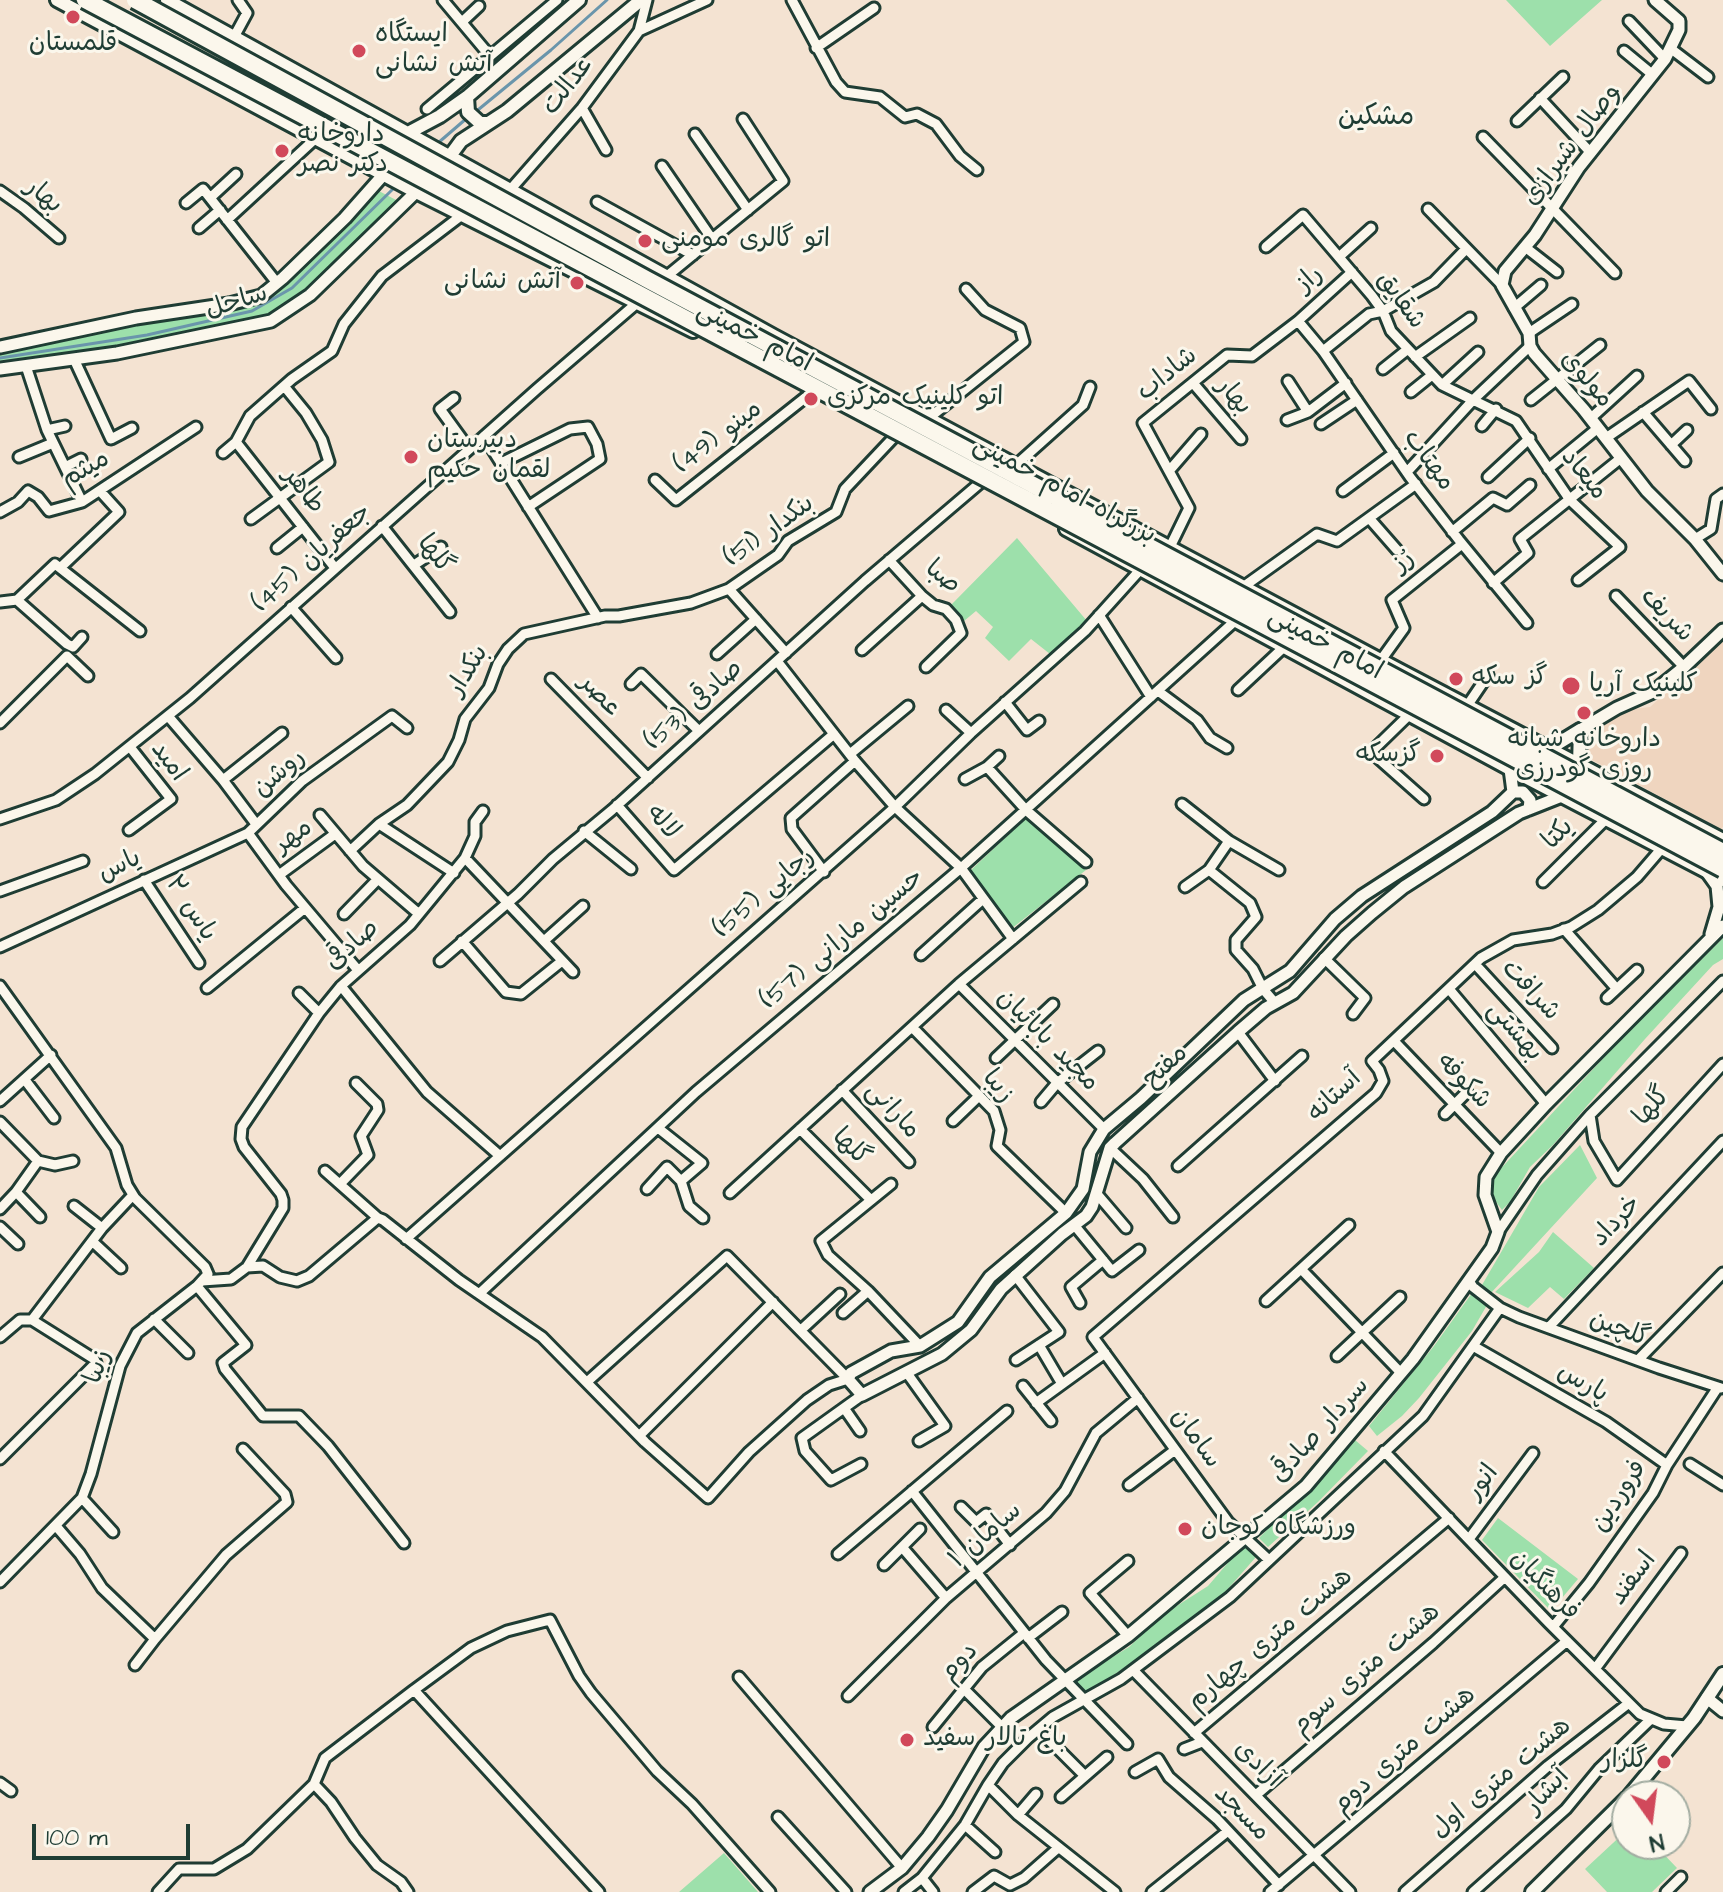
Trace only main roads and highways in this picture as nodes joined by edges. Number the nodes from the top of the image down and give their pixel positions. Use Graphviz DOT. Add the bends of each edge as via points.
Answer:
graph roads {
  1 [pos="57,0"];
  2 [pos="85,0"];
  3 [pos="135,0"];
  4 [pos="167,0"];
  5 [pos="579,0"];
  6 [pos="641,0"];
  7 [pos="304,75"];
  8 [pos="324,86"];
  9 [pos="467,97"];
  10 [pos="278,117"];
  11 [pos="488,123"];
  12 [pos="301,130"];
  13 [pos="408,133"];
  14 [pos="450,156"];
  15 [pos="741,317"];
  16 [pos="723,347"];
  17 [pos="1549,749"];
  18 [pos="1579,764"];
  19 [pos="1723,840"];
  20 [pos="1723,852"];
  21 [pos="1715,871"];
  22 [pos="1723,880"];
  23 [pos="1723,1674"];
  24 [pos="1642,1780"];
  25 [pos="1611,1814"];
  26 [pos="1532,1892"];
  1 -- 10 [label="main road, امام خمینی"];
  2 -- 21 [label="highway, بزرگراه امام خمینی, bridge"];
  3 -- 20 [label="highway, بزرگراه امام خمینی, bridge" via="648,280"];
  4 -- 7 [label="main road, امام خمینی"];
  5 -- 9 [label="main road"];
  6 -- 11 [label="main road"];
  7 -- 8 [label="main road, امام خمینی"];
  7 -- 10 [label="main road" via="301,100"];
  8 -- 12 [label="main road" via="303,105"];
  8 -- 13 [label="main road, امام خمینی"];
  9 -- 11 [label="main road" via="468,112"];
  9 -- 13 [label="main road"];
  10 -- 12 [label="main road, امام خمینی"];
  11 -- 14 [label="main road" via="461,141"];
  12 -- 16 [label="main road, امام خمینی"];
  13 -- 14 [label="main road, امام خمینی"];
  14 -- 15 [label="main road, امام خمینی"];
  15 -- 16 [label="main road"];
  15 -- 17 [label="main road, امام خمینی"];
  16 -- 21 [label="main road, امام خمینی" via="1510,769"];
  17 -- 18 [label="main road, امام خمینی"];
  17 -- 18 [label="main road" via="1580,730"];
  18 -- 19 [label="main road, امام خمینی"];
  21 -- 22 [label="main road, امام خمینی"];
  23 -- 24 [label="main road"];
  25 -- 26 [label="main road"];
}
